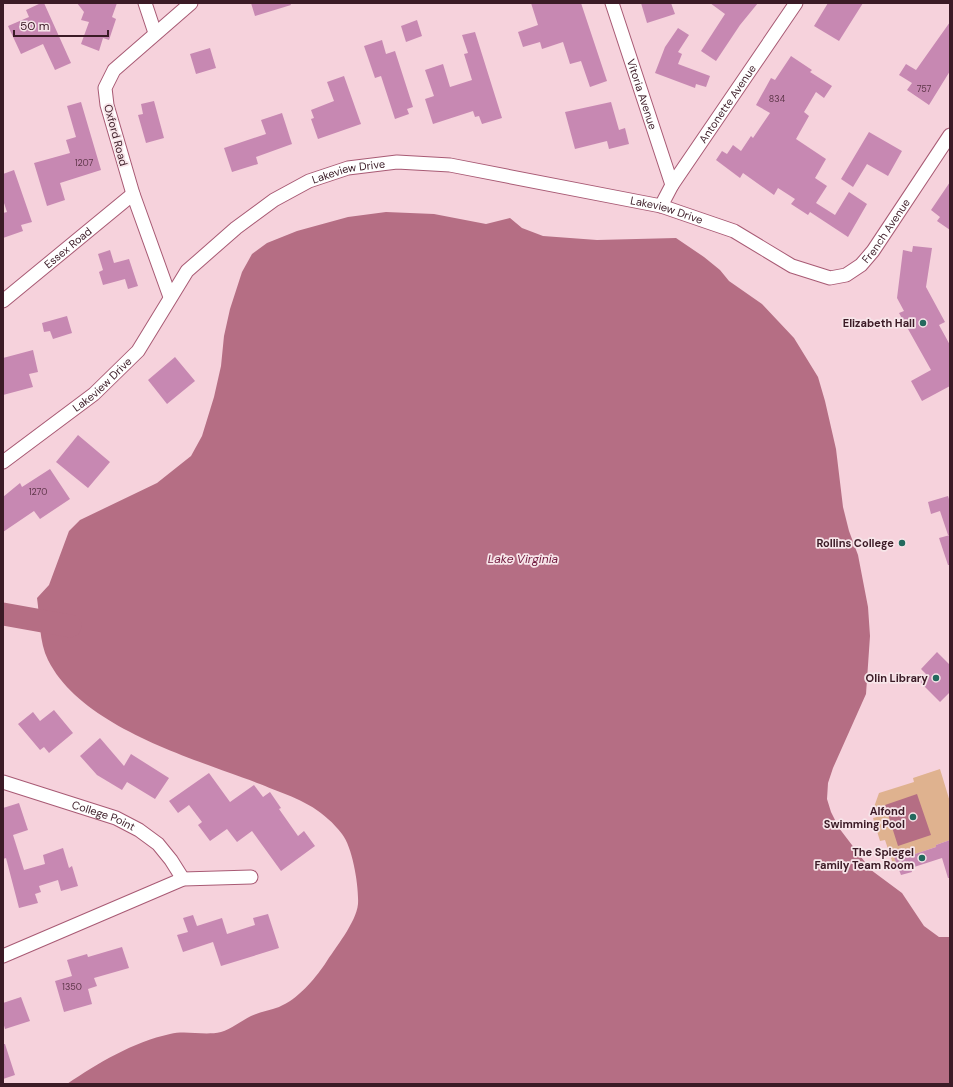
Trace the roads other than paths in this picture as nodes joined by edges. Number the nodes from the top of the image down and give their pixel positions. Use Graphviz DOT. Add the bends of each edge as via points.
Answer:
graph roads {
  1 [pos="145,3"];
  2 [pos="191,3"];
  3 [pos="612,3"];
  4 [pos="796,3"];
  5 [pos="155,32"];
  6 [pos="950,135"];
  7 [pos="672,185"];
  8 [pos="133,194"];
  9 [pos="661,206"];
  10 [pos="792,266"];
  11 [pos="170,297"];
  12 [pos="3,301"];
  13 [pos="3,462"];
  14 [pos="3,782"];
  15 [pos="251,877"];
  16 [pos="183,879"];
  17 [pos="3,956"];
  1 -- 5 [label="street"];
  2 -- 5 [label="street, Oxford Road"];
  3 -- 7 [label="street, Vitoria Avenue"];
  4 -- 7 [label="street, Antonette Avenue"];
  5 -- 8 [label="street, Oxford Road" via="114,70 105,88 107,105"];
  6 -- 10 [label="street, French Avenue" via="861,265 846,275 830,278"];
  7 -- 9 [label="street, Antonette Avenue"];
  8 -- 11 [label="street, Oxford Road"];
  8 -- 12 [label="street, Essex Road"];
  9 -- 10 [label="street, Lakeview Drive" via="734,231"];
  9 -- 11 [label="street, Lakeview Drive" via="450,165 397,162 348,168 309,181 274,200 236,228 187,271"];
  11 -- 13 [label="street, Lakeview Drive" via="138,351 94,394"];
  14 -- 16 [label="street, College Point" via="116,818 140,830 158,844 172,860"];
  15 -- 16 [label="street"];
  16 -- 17 [label="street"];
}
